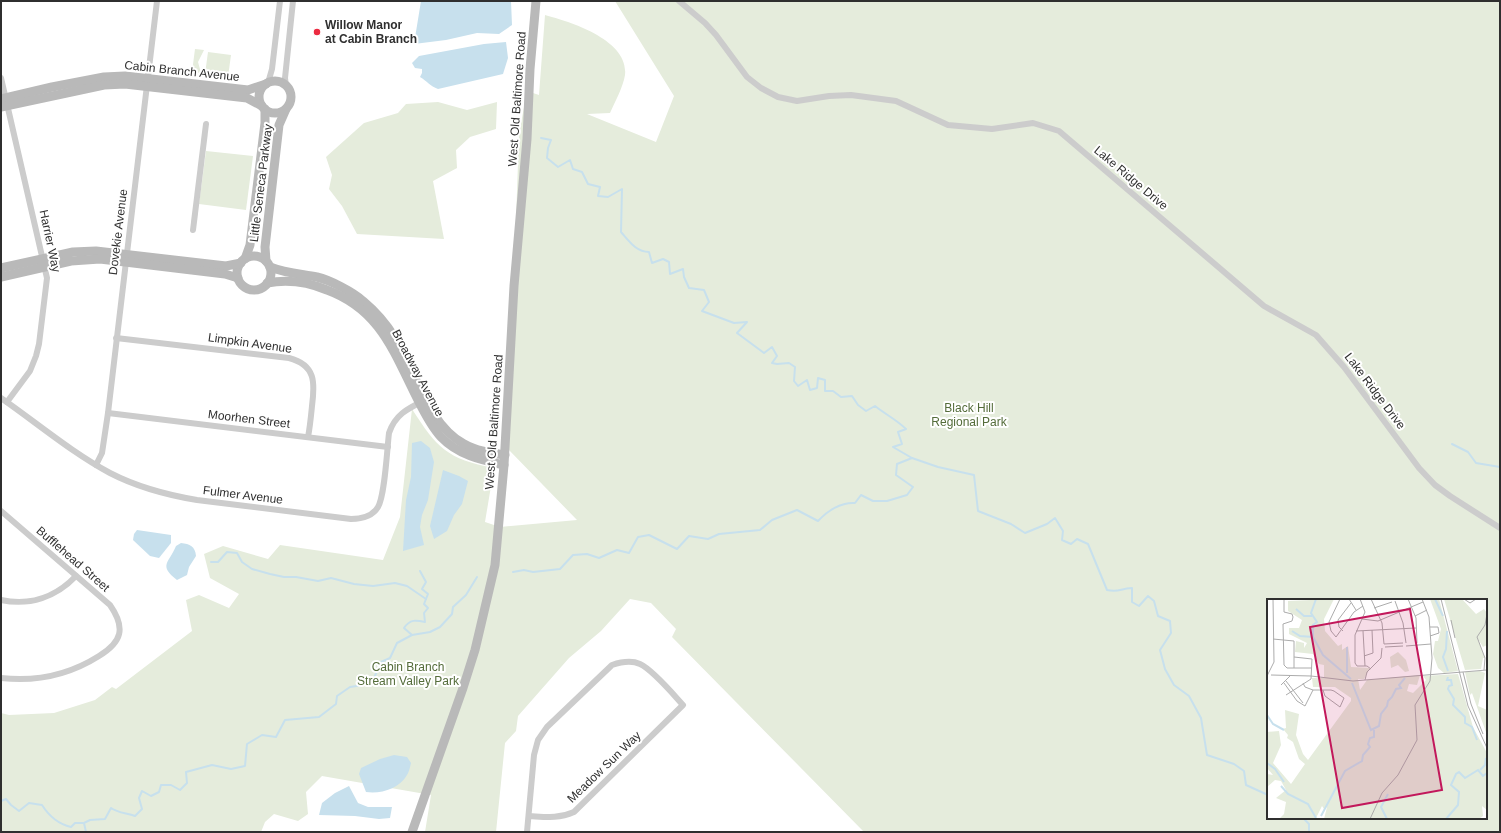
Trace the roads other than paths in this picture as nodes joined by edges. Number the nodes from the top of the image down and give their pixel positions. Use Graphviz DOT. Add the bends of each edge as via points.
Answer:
graph roads {
  1 [pos="157,1"];
  2 [pos="280,1"];
  3 [pos="293,1"];
  4 [pos="536,1"];
  5 [pos="679,1"];
  6 [pos="1,78"];
  7 [pos="148,82"];
  8 [pos="267,84"];
  9 [pos="286,86"];
  10 [pos="4,102"];
  11 [pos="263,108"];
  12 [pos="286,109"];
  13 [pos="206,124"];
  14 [pos="193,230"];
  15 [pos="126,258"];
  16 [pos="243,261"];
  17 [pos="44,262"];
  18 [pos="268,264"];
  19 [pos="1,268"];
  20 [pos="1,277"];
  21 [pos="238,278"];
  22 [pos="268,283"];
  23 [pos="116,338"];
  24 [pos="1,398"];
  25 [pos="422,401"];
  26 [pos="7,402"];
  27 [pos="108,413"];
  28 [pos="308,438"];
  29 [pos="388,447"];
  30 [pos="504,460"];
  31 [pos="96,465"];
  32 [pos="1,511"];
  33 [pos="1500,528"];
  34 [pos="76,576"];
  35 [pos="1,600"];
  36 [pos="1,678"];
  37 [pos="530,816"];
  38 [pos="412,832"];
  39 [pos="527,832"];
  1 -- 7 [label="street, Dovekie Avenue"];
  2 -- 8 [label="street" via="272,69"];
  3 -- 9 [label="street"];
  4 -- 30 [label="street, West Old Baltimore Road" via="514,286"];
  5 -- 33 [label="street, Lake Ridge Drive" via="716,35 738,66 755,84 788,100 851,95 896,101 948,125 992,129 1033,123 1059,131 1264,306 1316,335 1344,367 1419,468 1450,496"];
  6 -- 10 [label="street, Harrier Way"];
  7 -- 8 [label="street, Cabin Branch Avenue" via="248,90"];
  7 -- 10 [label="street, Cabin Branch Avenue" via="125,76 104,77 52,87"];
  7 -- 11 [label="street, Cabin Branch Avenue" via="247,98"];
  7 -- 15 [label="street, Dovekie Avenue"];
  8 -- 9 [label="street" via="278,82"];
  8 -- 11 [label="street" via="259,97"];
  9 -- 12 [label="street" via="291,98"];
  10 -- 17 [label="street, Harrier Way"];
  11 -- 12 [label="street" via="273,113"];
  11 -- 16 [label="street, Little Seneca Parkway" via="265,123 250,245"];
  12 -- 18 [label="street, Little Seneca Parkway" via="279,125 265,248"];
  13 -- 14 [label="street"];
  15 -- 16 [label="street" via="226,266"];
  15 -- 17 [label="street" via="96,251 73,252"];
  15 -- 21 [label="street"];
  15 -- 23 [label="street, Dovekie Avenue"];
  16 -- 18 [label="street" via="251,256 258,257"];
  16 -- 21 [label="street" via="238,268"];
  17 -- 19 [label="street"];
  17 -- 20 [label="street"];
  17 -- 26 [label="street, Harrier Way" via="47,278 36,356 30,371"];
  18 -- 22 [label="street" via="271,272"];
  18 -- 25 [label="street, Broadway Avenue" via="284,272 319,278 363,300 396,338"];
  21 -- 22 [label="street" via="244,286 255,290"];
  22 -- 25 [label="street, Broadway Avenue" via="282,281 318,286 354,303 370,316 388,339"];
  23 -- 27 [label="street, Dovekie Avenue"];
  23 -- 28 [label="street, Limpkin Avenue" via="289,358 300,362 309,370 314,385"];
  24 -- 26 [label="street, Fulmer Avenue"];
  25 -- 29 [label="street, Fulmer Avenue" via="401,413 396,419 389,433"];
  25 -- 30 [label="street, Broadway Avenue" via="435,430 464,454 478,459"];
  26 -- 31 [label="street, Fulmer Avenue"];
  27 -- 28 [label="street, Moorhen Street"];
  27 -- 31 [label="street, Dovekie Avenue" via="102,453"];
  28 -- 29 [label="street, Moorhen Street"];
  29 -- 31 [label="street, Fulmer Avenue" via="378,507 369,516 351,520 174,496 132,483"];
  30 -- 38 [label="street, West Old Baltimore Road" via="495,565 475,650"];
  32 -- 34 [label="street, Bufflehead Street"];
  34 -- 35 [label="street" via="58,591 38,600"];
  34 -- 36 [label="street, Bufflehead Street" via="118,616 120,630 116,641 108,651 79,668 53,676 28,679"];
  37 -- 37 [label="street, Meadow Sun Way" via="534,755 538,740 547,727 612,665 622,662 648,668 683,705 574,812 554,818"];
  37 -- 39 [label="street"];
}
